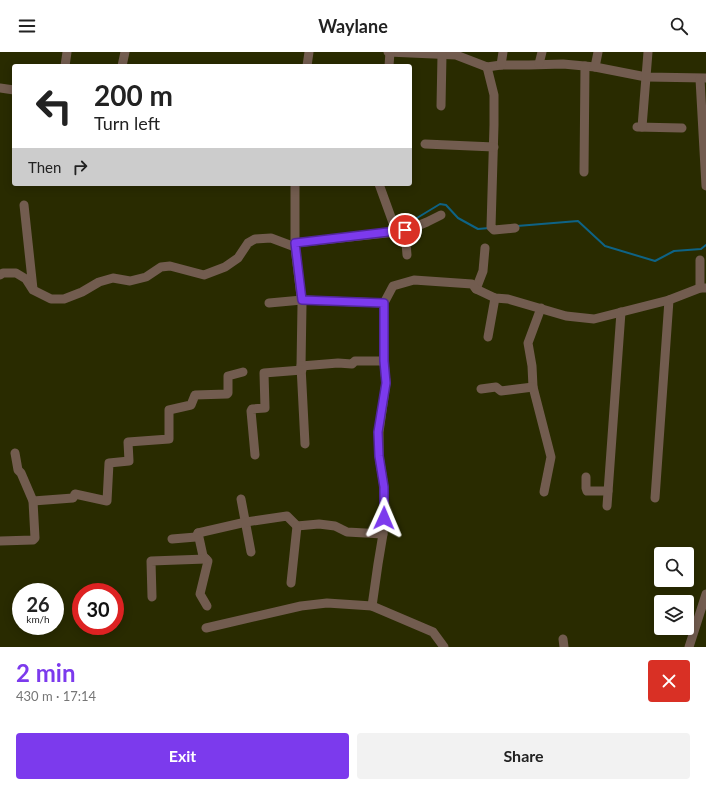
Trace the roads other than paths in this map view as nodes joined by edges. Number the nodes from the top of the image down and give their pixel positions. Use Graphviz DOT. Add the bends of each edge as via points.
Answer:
graph roads {
  1 [pos="68,52"];
  2 [pos="125,52"];
  3 [pos="309,52"];
  4 [pos="389,52"];
  5 [pos="503,52"];
  6 [pos="542,52"];
  7 [pos="598,52"];
  8 [pos="648,52"];
  9 [pos="431,53"];
  10 [pos="442,55"];
  11 [pos="65,64"];
  12 [pos="122,64"];
  13 [pos="307,64"];
  14 [pos="389,64"];
  15 [pos="539,64"];
  16 [pos="501,65"];
  17 [pos="585,66"];
  18 [pos="486,67"];
  19 [pos="595,67"];
  20 [pos="646,78"];
  21 [pos="703,79"];
  22 [pos="0,88"];
  23 [pos="12,90"];
  24 [pos="441,106"];
  25 [pos="682,128"];
  26 [pos="425,144"];
  27 [pos="494,147"];
  28 [pos="584,172"];
  29 [pos="295,186"];
  30 [pos="380,186"];
  31 [pos="706,186"];
  32 [pos="24,205"];
  33 [pos="441,215"];
  34 [pos="515,228"];
  35 [pos="401,231"];
  36 [pos="295,245"];
  37 [pos="485,248"];
  38 [pos="407,255"];
  39 [pos="700,260"];
  40 [pos="0,275"];
  41 [pos="476,288"];
  42 [pos="703,288"];
  43 [pos="33,290"];
  44 [pos="495,298"];
  45 [pos="302,300"];
  46 [pos="669,300"];
  47 [pos="269,303"];
  48 [pos="384,303"];
  49 [pos="541,308"];
  50 [pos="621,312"];
  51 [pos="488,337"];
  52 [pos="384,361"];
  53 [pos="301,368"];
  54 [pos="243,372"];
  55 [pos="533,387"];
  56 [pos="481,389"];
  57 [pos="305,444"];
  58 [pos="15,453"];
  59 [pos="255,455"];
  60 [pos="586,477"];
  61 [pos="608,491"];
  62 [pos="544,492"];
  63 [pos="655,498"];
  64 [pos="241,499"];
  65 [pos="33,501"];
  66 [pos="607,506"];
  67 [pos="246,522"];
  68 [pos="297,526"];
  69 [pos="198,533"];
  70 [pos="383,534"];
  71 [pos="172,539"];
  72 [pos="0,541"];
  73 [pos="252,552"];
  74 [pos="206,559"];
  75 [pos="291,583"];
  76 [pos="706,594"];
  77 [pos="152,597"];
  78 [pos="207,606"];
  79 [pos="372,606"];
  80 [pos="206,628"];
  81 [pos="444,647"];
  82 [pos="689,647"];
  1 -- 11 [label="street"];
  2 -- 12 [label="street"];
  3 -- 13 [label="street"];
  4 -- 9 [label="street"];
  4 -- 14 [label="street"];
  5 -- 16 [label="street"];
  6 -- 15 [label="street"];
  7 -- 19 [label="street"];
  8 -- 20 [label="street"];
  9 -- 10 [label="street"];
  10 -- 18 [label="street" via="456,55"];
  10 -- 24 [label="street"];
  15 -- 16 [label="street"];
  15 -- 17 [label="street"];
  16 -- 18 [label="street"];
  17 -- 19 [label="street"];
  17 -- 28 [label="street"];
  18 -- 27 [label="street" via="494,95"];
  19 -- 20 [label="street"];
  20 -- 21 [label="street"];
  20 -- 25 [label="street" via="639,127"];
  21 -- 31 [label="street"];
  22 -- 23 [label="street"];
  26 -- 27 [label="street"];
  27 -- 34 [label="street" via="491,227 494,230"];
  29 -- 36 [label="street"];
  30 -- 35 [label="street"];
  32 -- 43 [label="street"];
  33 -- 35 [label="street"];
  35 -- 36 [label="street"];
  35 -- 38 [label="street"];
  36 -- 43 [label="street" via="270,238 255,239 248,243 238,258 225,267 204,275 161,266 146,277 130,281 113,278 64,299 51,299"];
  36 -- 45 [label="street"];
  37 -- 41 [label="street" via="483,271"];
  39 -- 42 [label="street"];
  40 -- 43 [label="street" via="16,273 26,279"];
  41 -- 44 [label="street"];
  41 -- 48 [label="street" via="472,284 414,280 393,286"];
  42 -- 46 [label="street"];
  44 -- 49 [label="street"];
  44 -- 51 [label="street"];
  45 -- 47 [label="street"];
  45 -- 48 [label="street"];
  45 -- 53 [label="street"];
  46 -- 50 [label="street"];
  46 -- 63 [label="street"];
  48 -- 52 [label="street"];
  49 -- 50 [label="street" via="566,316 594,319"];
  49 -- 55 [label="street" via="528,340"];
  50 -- 61 [label="street"];
  52 -- 53 [label="street" via="355,361 352,364 338,363"];
  52 -- 70 [label="street" via="386,383 378,432 384,487"];
  53 -- 57 [label="street"];
  53 -- 59 [label="street" via="264,373 265,408 251,410"];
  54 -- 65 [label="street" via="228,376 227,394 195,395 191,405 169,410 169,439 128,442 129,461 109,463 107,501 74,494 73,498"];
  55 -- 56 [label="street" via="501,391 496,387"];
  55 -- 62 [label="street" via="551,457"];
  58 -- 65 [label="street" via="18,470"];
  60 -- 61 [label="street" via="587,491"];
  61 -- 66 [label="street"];
  64 -- 67 [label="street"];
  65 -- 72 [label="street" via="35,538"];
  67 -- 68 [label="street" via="287,516"];
  67 -- 69 [label="street"];
  67 -- 73 [label="street"];
  68 -- 70 [label="street" via="319,524 335,526 347,532"];
  68 -- 75 [label="street"];
  69 -- 71 [label="street" via="196,536"];
  69 -- 74 [label="street"];
  70 -- 79 [label="street"];
  74 -- 77 [label="street" via="151,561"];
  74 -- 78 [label="street" via="208,561 200,594"];
  76 -- 82 [label="street"];
  79 -- 80 [label="street" via="327,603 301,606"];
  79 -- 81 [label="street" via="433,632"];
}
